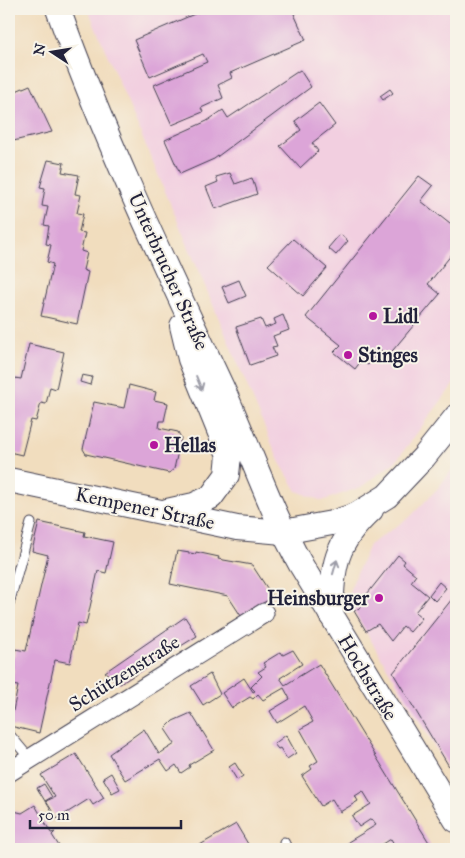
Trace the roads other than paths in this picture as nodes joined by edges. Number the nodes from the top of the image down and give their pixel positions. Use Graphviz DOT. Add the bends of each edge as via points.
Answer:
graph roads {
  1 [pos="58,9"];
  2 [pos="173,285"];
  3 [pos="456,417"];
  4 [pos="9,480"];
  5 [pos="387,496"];
  6 [pos="162,512"];
  7 [pos="31,523"];
  8 [pos="283,532"];
  9 [pos="9,604"];
  10 [pos="264,613"];
  11 [pos="331,615"];
  12 [pos="9,734"];
  13 [pos="30,759"];
  14 [pos="9,772"];
  15 [pos="456,820"];
  1 -- 2 [label="street, Unterbrucher Straße"];
  2 -- 6 [label="street, one-way" via="190,359 228,455 227,475 211,497 194,505"];
  2 -- 8 [label="street, Unterbrucher Straße" via="229,404"];
  3 -- 5 [label="street"];
  4 -- 6 [label="street, Kempener Straße"];
  5 -- 8 [label="street, Kempener Straße" via="356,515"];
  11 -- 5 [label="street, one-way" via="332,571 341,549 350,532"];
  6 -- 8 [label="street, Kempener Straße" via="238,528"];
  7 -- 9 [label="lane"];
  8 -- 11 [label="street, Hochstraße"];
  10 -- 13 [label="street, Schützenstraße"];
  11 -- 15 [label="street, Hochstraße" via="443,792"];
  12 -- 13 [label="lane"];
  13 -- 14 [label="street, Schützenstraße"];
}
